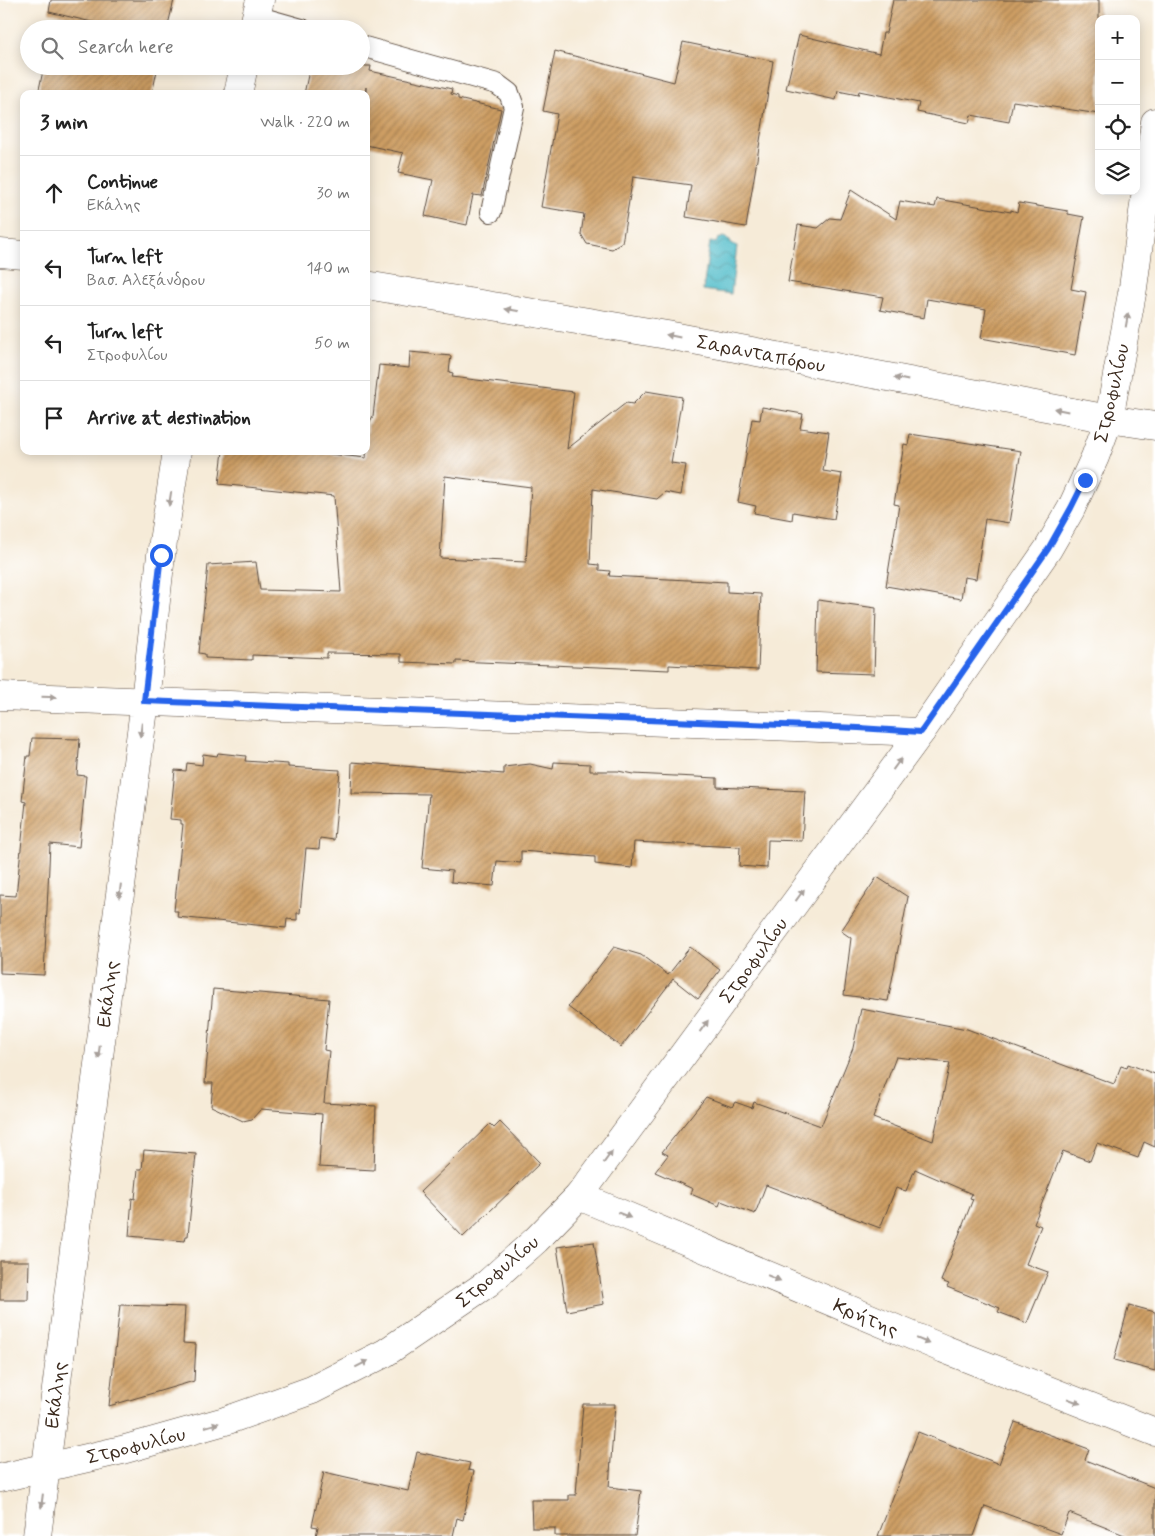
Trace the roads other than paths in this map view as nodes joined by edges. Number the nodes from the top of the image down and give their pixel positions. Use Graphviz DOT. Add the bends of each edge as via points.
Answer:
graph roads {
  1 [pos="256,15"];
  2 [pos="272,20"];
  3 [pos="370,49"];
  4 [pos="242,75"];
  5 [pos="239,90"];
  6 [pos="1155,122"];
  7 [pos="491,212"];
  8 [pos="0,254"];
  9 [pos="20,255"];
  10 [pos="370,286"];
  11 [pos="1109,419"];
  12 [pos="1155,426"];
  13 [pos="176,455"];
  14 [pos="0,696"];
  15 [pos="144,701"];
  16 [pos="921,732"];
  17 [pos="579,1196"];
  18 [pos="1155,1432"];
  19 [pos="46,1467"];
  20 [pos="0,1478"];
  21 [pos="37,1536"];
  1 -- 2 [label="lane"];
  3 -- 7 [label="lane" via="496,84 509,93 514,107"];
  4 -- 5 [label="street"];
  11 -- 6 [label="street, Στροφυλίου, one-way" via="1133,288"];
  8 -- 9 [label="street"];
  11 -- 10 [label="street, Σαρανταπόρου, one-way" via="667,335"];
  11 -- 12 [label="street, Σαρανταπόρου"];
  11 -- 16 [label="street, Στροφυλίου" via="1085,480 1048,549"];
  13 -- 15 [label="street, Εκάλης, one-way"];
  14 -- 15 [label="street, one-way"];
  15 -- 16 [label="street"];
  15 -- 19 [label="street, Εκάλης, one-way"];
  17 -- 16 [label="street, Στροφυλίου, one-way"];
  17 -- 18 [label="street, Κρήτης, one-way" via="944,1349"];
  19 -- 17 [label="street, Στροφυλίου, one-way" via="225,1421 312,1390 386,1353 488,1283"];
  19 -- 20 [label="street, Στροφυλίου"];
  19 -- 21 [label="street, Εκάλης, one-way"];
}
